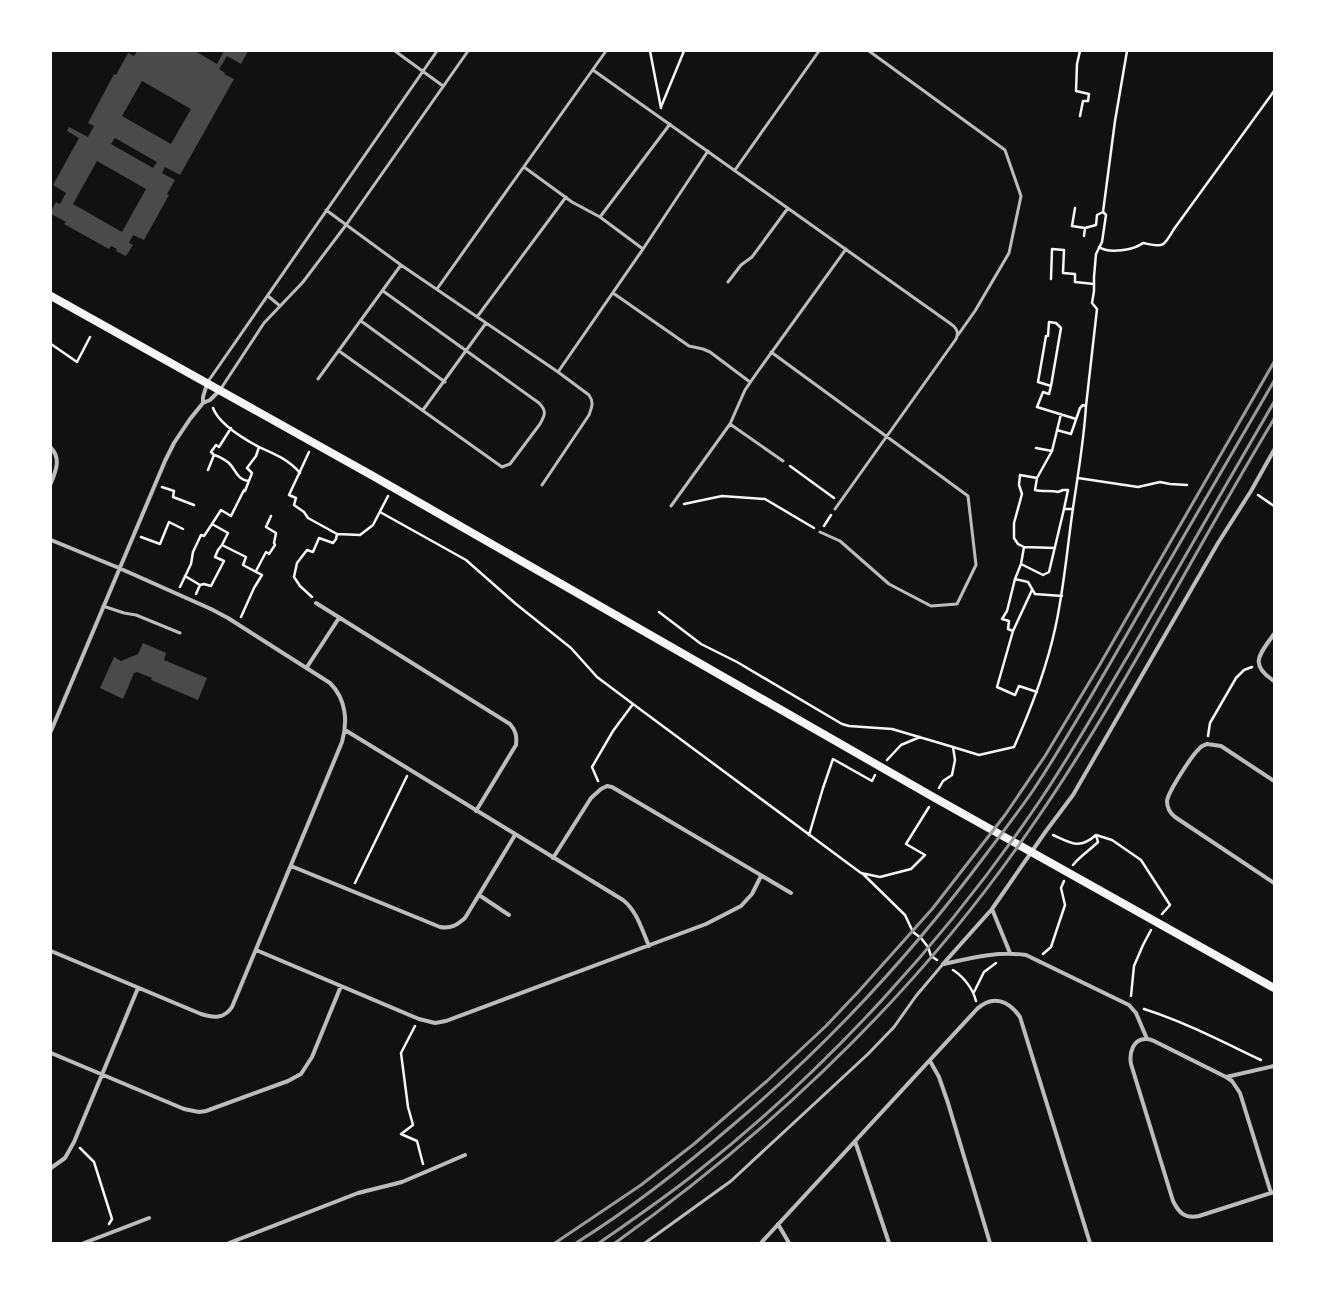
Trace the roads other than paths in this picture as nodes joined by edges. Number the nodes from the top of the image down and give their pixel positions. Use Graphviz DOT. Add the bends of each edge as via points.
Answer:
graph roads {
  1 [pos="395,51"];
  2 [pos="437,51"];
  3 [pos="468,51"];
  4 [pos="606,51"];
  5 [pos="819,51"];
  6 [pos="869,51"];
  7 [pos="593,70"];
  8 [pos="422,71"];
  9 [pos="443,86"];
  10 [pos="670,124"];
  11 [pos="708,151"];
  12 [pos="524,167"];
  13 [pos="735,170"];
  14 [pos="566,197"];
  15 [pos="788,208"];
  16 [pos="326,210"];
  17 [pos="600,217"];
  18 [pos="346,224"];
  19 [pos="643,249"];
  20 [pos="846,249"];
  21 [pos="402,265"];
  22 [pos="728,282"];
  23 [pos="437,289"];
  24 [pos="383,291"];
  25 [pos="613,293"];
  26 [pos="51,296"];
  27 [pos="268,296"];
  28 [pos="280,306"];
  29 [pos="478,317"];
  30 [pos="361,321"];
  31 [pos="486,323"];
  32 [pos="957,335"];
  33 [pos="339,351"];
  34 [pos="467,351"];
  35 [pos="771,352"];
  36 [pos="558,372"];
  37 [pos="318,379"];
  38 [pos="445,382"];
  39 [pos="750,382"];
  40 [pos="207,383"];
  41 [pos="220,390"];
  42 [pos="203,403"];
  43 [pos="423,410"];
  44 [pos="730,424"];
  45 [pos="887,437"];
  46 [pos="51,448"];
  47 [pos="1274,450"];
  48 [pos="783,461"];
  49 [pos="51,483"];
  50 [pos="542,485"];
  51 [pos="671,506"];
  52 [pos="835,509"];
  53 [pos="820,532"];
  54 [pos="51,540"];
  55 [pos="119,568"];
  56 [pos="316,603"];
  57 [pos="103,606"];
  58 [pos="340,618"];
  59 [pos="180,633"];
  60 [pos="1274,634"];
  61 [pos="307,667"];
  62 [pos="1274,681"];
  63 [pos="345,730"];
  64 [pos="51,731"];
  65 [pos="1274,781"];
  66 [pos="476,811"];
  67 [pos="515,835"];
  68 [pos="553,858"];
  69 [pos="291,866"];
  70 [pos="761,876"];
  71 [pos="1274,882"];
  72 [pos="791,893"];
  73 [pos="479,895"];
  74 [pos="992,909"];
  75 [pos="509,915"];
  76 [pos="648,946"];
  77 [pos="256,950"];
  78 [pos="51,951"];
  79 [pos="1010,953"];
  80 [pos="943,964"];
  81 [pos="341,986"];
  82 [pos="138,988"];
  83 [pos="1274,988"];
  84 [pos="1147,1039"];
  85 [pos="51,1053"];
  86 [pos="930,1061"];
  87 [pos="1274,1066"];
  88 [pos="102,1075"];
  89 [pos="1226,1077"];
  90 [pos="855,1141"];
  91 [pos="465,1155"];
  92 [pos="51,1168"];
  93 [pos="1272,1193"];
  94 [pos="149,1218"];
  95 [pos="778,1224"];
  96 [pos="84,1243"];
  97 [pos="229,1243"];
  98 [pos="645,1243"];
  99 [pos="761,1243"];
  100 [pos="789,1243"];
  101 [pos="889,1243"];
  102 [pos="990,1243"];
  103 [pos="1090,1243"];
  1 -- 8 [label="lane"];
  2 -- 8 [label="lane"];
  3 -- 9 [label="lane"];
  4 -- 7 [label="lane"];
  5 -- 13 [label="lane"];
  6 -- 32 [label="lane" via="1005,150 1021,196 1009,253 975,311"];
  7 -- 10 [label="lane"];
  7 -- 12 [label="lane"];
  8 -- 9 [label="lane"];
  8 -- 16 [label="lane"];
  9 -- 18 [label="lane"];
  10 -- 11 [label="lane"];
  10 -- 17 [label="lane"];
  11 -- 13 [label="lane"];
  11 -- 19 [label="lane"];
  12 -- 14 [label="lane"];
  12 -- 23 [label="lane"];
  13 -- 15 [label="lane"];
  14 -- 17 [label="lane"];
  14 -- 29 [label="lane"];
  15 -- 20 [label="lane"];
  15 -- 22 [label="lane" via="752,257 741,265"];
  16 -- 18 [label="lane"];
  16 -- 27 [label="lane"];
  17 -- 19 [label="lane"];
  18 -- 21 [label="lane"];
  18 -- 28 [label="lane" via="303,282"];
  19 -- 25 [label="lane"];
  20 -- 32 [label="lane" via="955,326"];
  20 -- 35 [label="lane"];
  21 -- 23 [label="lane"];
  21 -- 24 [label="lane"];
  23 -- 29 [label="lane"];
  24 -- 30 [label="lane"];
  24 -- 34 [label="lane"];
  25 -- 36 [label="lane"];
  25 -- 39 [label="lane" via="689,346 710,352"];
  26 -- 40 [label="main road"];
  27 -- 28 [label="lane"];
  27 -- 40 [label="lane"];
  28 -- 41 [label="lane" via="264,323"];
  29 -- 31 [label="lane"];
  30 -- 33 [label="lane"];
  30 -- 38 [label="lane"];
  31 -- 34 [label="lane"];
  31 -- 36 [label="lane"];
  32 -- 45 [label="lane"];
  33 -- 37 [label="lane"];
  33 -- 43 [label="lane"];
  34 -- 38 [label="lane"];
  34 -- 43 [label="lane" via="544,408 543,418 514,459 505,466 497,464"];
  35 -- 39 [label="lane"];
  35 -- 45 [label="lane"];
  36 -- 50 [label="lane" via="589,395 592,407"];
  38 -- 43 [label="lane"];
  39 -- 44 [label="lane"];
  40 -- 41 [label="main road"];
  40 -- 42 [label="street"];
  41 -- 42 [label="street"];
  41 -- 83 [label="main road" via="880,767"];
  42 -- 55 [label="street" via="174,443"];
  44 -- 48 [label="lane"];
  44 -- 51 [label="lane"];
  45 -- 52 [label="lane"];
  45 -- 53 [label="lane" via="968,496 976,565 957,604 931,606 889,584 840,541"];
  46 -- 49 [label="street" via="57,458 57,467"];
  47 -- 74 [label="street" via="1081,782"];
  54 -- 55 [label="street"];
  55 -- 57 [label="street"];
  55 -- 61 [label="street" via="211,609"];
  56 -- 58 [label="street"];
  57 -- 59 [label="lane" via="136,615"];
  57 -- 64 [label="street"];
  58 -- 61 [label="street"];
  58 -- 66 [label="street" via="510,724 515,730 516,745"];
  60 -- 62 [label="street" via="1259,659 1259,666 1263,672"];
  61 -- 63 [label="street" via="330,683 340,695 346,718"];
  63 -- 66 [label="street"];
  63 -- 69 [label="street"];
  65 -- 71 [label="street" via="1221,746 1207,744 1198,750 1170,791 1167,800 1167,806 1175,818"];
  66 -- 67 [label="street"];
  67 -- 68 [label="street"];
  67 -- 73 [label="street"];
  68 -- 70 [label="street" via="591,798 607,786 617,788"];
  68 -- 76 [label="street" via="629,905"];
  69 -- 73 [label="street" via="445,928 451,928 465,918"];
  69 -- 77 [label="street"];
  70 -- 72 [label="street"];
  70 -- 76 [label="street" via="752,894 741,906 706,924"];
  73 -- 75 [label="street"];
  74 -- 79 [label="street"];
  74 -- 80 [label="street"];
  76 -- 81 [label="street" via="435,1023 419,1019"];
  77 -- 81 [label="street"];
  77 -- 82 [label="street" via="232,1007 223,1016 205,1015"];
  78 -- 82 [label="street"];
  79 -- 80 [label="street"];
  79 -- 84 [label="street" via="1037,959 1129,1005 1136,1013"];
  80 -- 98 [label="lane" via="894,1027 868,1054 731,1181"];
  81 -- 88 [label="street" via="312,1057 301,1074 288,1082 199,1112 184,1109"];
  82 -- 88 [label="street"];
  84 -- 89 [label="street"];
  84 -- 93 [label="street" via="1134,1044 1131,1050 1131,1064 1173,1201 1181,1214 1199,1216"];
  85 -- 88 [label="street"];
  86 -- 90 [label="street"];
  86 -- 102 [label="street" via="948,1103"];
  86 -- 103 [label="street" via="984,1003 999,1001 1016,1010"];
  87 -- 89 [label="street"];
  88 -- 92 [label="street" via="74,1142 65,1158"];
  89 -- 93 [label="street" via="1240,1093"];
  90 -- 95 [label="street"];
  90 -- 101 [label="street"];
  91 -- 97 [label="street" via="402,1182 358,1193"];
  94 -- 96 [label="street"];
  95 -- 99 [label="street"];
  95 -- 100 [label="street"];
}
